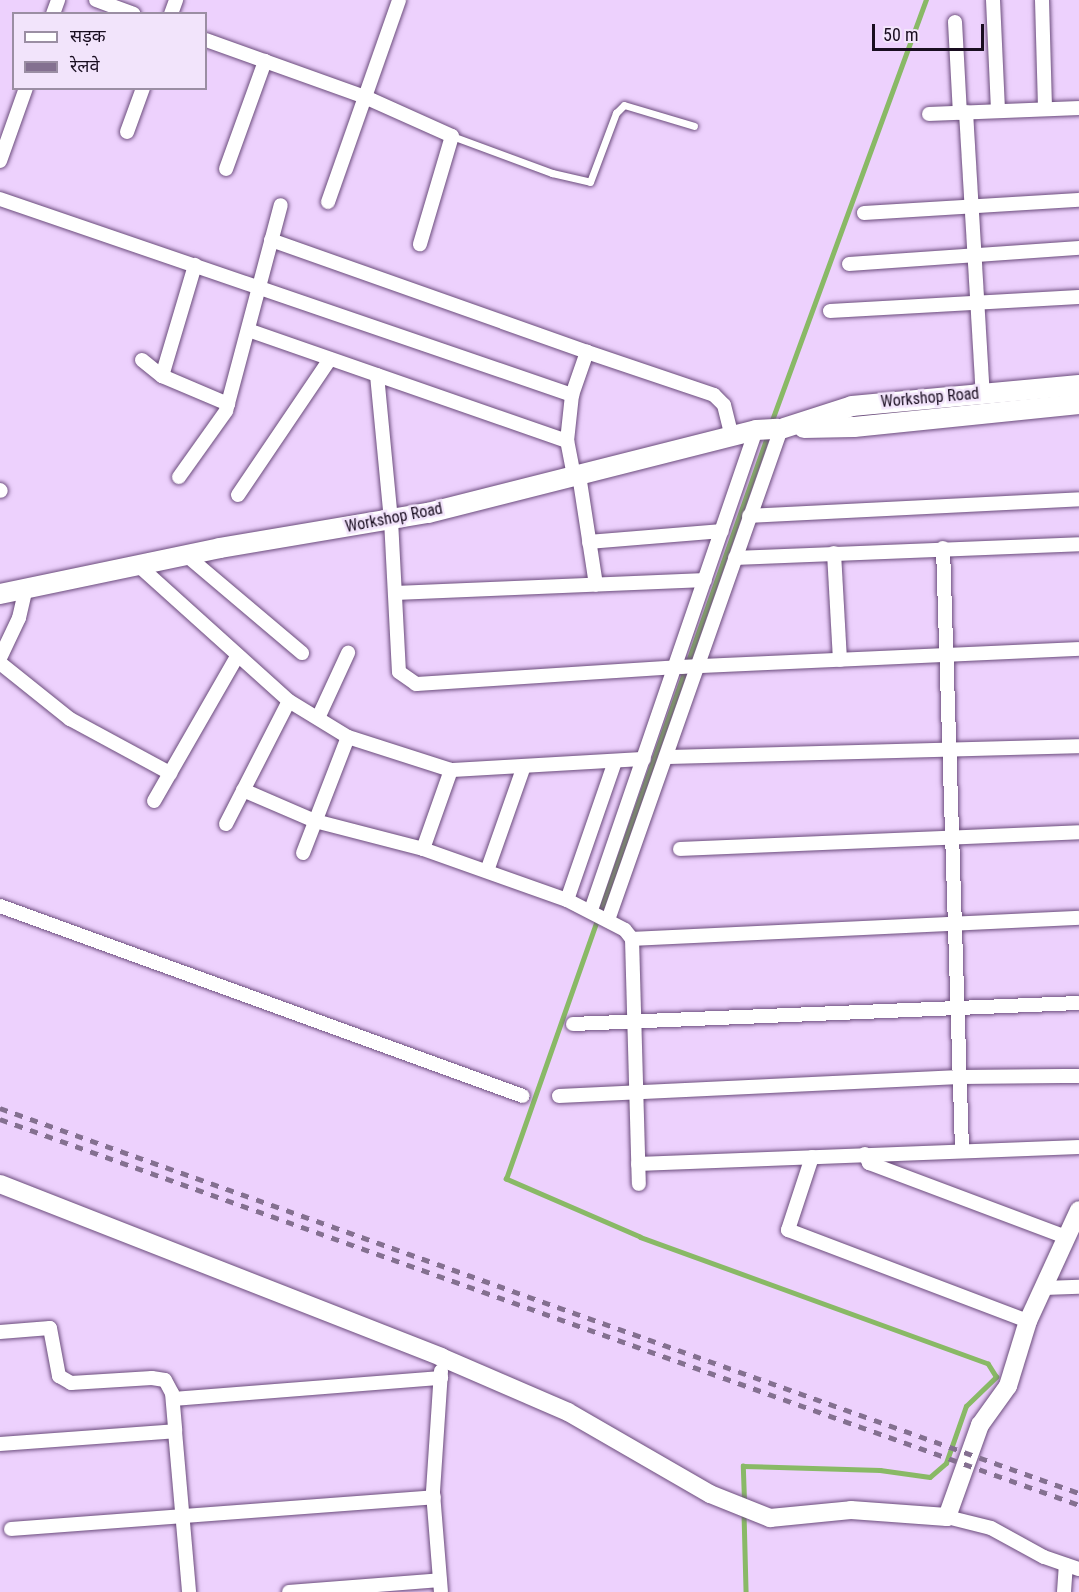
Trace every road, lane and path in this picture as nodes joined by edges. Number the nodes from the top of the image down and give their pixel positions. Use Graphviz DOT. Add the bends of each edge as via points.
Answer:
graph roads {
  1 [pos="96,0"];
  2 [pos="399,0"];
  3 [pos="993,0"];
  4 [pos="1042,0"];
  5 [pos="129,12"];
  6 [pos="955,22"];
  7 [pos="207,40"];
  8 [pos="266,62"];
  9 [pos="25,90"];
  10 [pos="142,90"];
  11 [pos="365,97"];
  12 [pos="1079,108"];
  13 [pos="1045,109"];
  14 [pos="998,111"];
  15 [pos="963,112"];
  16 [pos="929,114"];
  17 [pos="694,126"];
  18 [pos="127,132"];
  19 [pos="452,136"];
  20 [pos="0,161"];
  21 [pos="226,169"];
  22 [pos="0,199"];
  23 [pos="1079,200"];
  24 [pos="328,202"];
  25 [pos="281,205"];
  26 [pos="972,206"];
  27 [pos="864,213"];
  28 [pos="272,240"];
  29 [pos="420,244"];
  30 [pos="1079,248"];
  31 [pos="975,255"];
  32 [pos="849,264"];
  33 [pos="195,265"];
  34 [pos="259,287"];
  35 [pos="1079,297"];
  36 [pos="978,303"];
  37 [pos="830,311"];
  38 [pos="248,330"];
  39 [pos="587,352"];
  40 [pos="330,359"];
  41 [pos="142,360"];
  42 [pos="377,375"];
  43 [pos="162,376"];
  44 [pos="1079,385"];
  45 [pos="572,394"];
  46 [pos="983,394"];
  47 [pos="228,404"];
  48 [pos="1079,404"];
  49 [pos="772,429"];
  50 [pos="732,436"];
  51 [pos="567,441"];
  52 [pos="576,476"];
  53 [pos="178,477"];
  54 [pos="238,495"];
  55 [pos="1079,500"];
  56 [pos="749,516"];
  57 [pos="391,520"];
  58 [pos="722,531"];
  59 [pos="589,542"];
  60 [pos="1079,544"];
  61 [pos="943,548"];
  62 [pos="834,553"];
  63 [pos="186,555"];
  64 [pos="735,558"];
  65 [pos="138,565"];
  66 [pos="705,580"];
  67 [pos="596,585"];
  68 [pos="26,588"];
  69 [pos="396,593"];
  70 [pos="0,594"];
  71 [pos="1079,649"];
  72 [pos="302,653"];
  73 [pos="348,653"];
  74 [pos="238,655"];
  75 [pos="946,655"];
  76 [pos="0,658"];
  77 [pos="840,660"];
  78 [pos="0,663"];
  79 [pos="686,667"];
  80 [pos="289,701"];
  81 [pos="318,718"];
  82 [pos="348,737"];
  83 [pos="1079,746"];
  84 [pos="949,750"];
  85 [pos="666,757"];
  86 [pos="644,759"];
  87 [pos="615,761"];
  88 [pos="524,766"];
  89 [pos="451,770"];
  90 [pos="170,772"];
  91 [pos="243,790"];
  92 [pos="154,801"];
  93 [pos="315,821"];
  94 [pos="226,825"];
  95 [pos="1079,832"];
  96 [pos="952,836"];
  97 [pos="423,849"];
  98 [pos="680,849"];
  99 [pos="303,853"];
  100 [pos="487,871"];
  101 [pos="567,900"];
  102 [pos="0,906"];
  103 [pos="599,915"];
  104 [pos="1079,918"];
  105 [pos="955,923"];
  106 [pos="632,939"];
  107 [pos="1079,1003"];
  108 [pos="957,1006"];
  109 [pos="635,1021"];
  110 [pos="573,1024"];
  111 [pos="1079,1076"];
  112 [pos="960,1077"];
  113 [pos="636,1091"];
  114 [pos="523,1096"];
  115 [pos="559,1096"];
  116 [pos="1079,1147"];
  117 [pos="962,1150"];
  118 [pos="865,1154"];
  119 [pos="812,1157"];
  120 [pos="638,1164"];
  121 [pos="0,1184"];
  122 [pos="639,1184"];
  123 [pos="1079,1210"];
  124 [pos="1066,1237"];
  125 [pos="1079,1287"];
  126 [pos="1044,1288"];
  127 [pos="1028,1321"];
  128 [pos="0,1332"];
  129 [pos="441,1357"];
  130 [pos="441,1378"];
  131 [pos="172,1398"];
  132 [pos="175,1431"];
  133 [pos="0,1444"];
  134 [pos="434,1497"];
  135 [pos="181,1515"];
  136 [pos="947,1517"];
  137 [pos="11,1529"];
  138 [pos="1073,1567"];
  139 [pos="441,1586"];
  140 [pos="189,1592"];
  141 [pos="289,1592"];
  142 [pos="1064,1592"];
  1 -- 5 [label="street"];
  2 -- 11 [label="street"];
  3 -- 14 [label="street"];
  4 -- 13 [label="street"];
  6 -- 15 [label="street"];
  7 -- 8 [label="street"];
  8 -- 11 [label="street"];
  8 -- 21 [label="street"];
  9 -- 20 [label="street"];
  10 -- 18 [label="street"];
  11 -- 19 [label="street"];
  11 -- 24 [label="street"];
  12 -- 13 [label="street"];
  13 -- 14 [label="street"];
  14 -- 15 [label="street"];
  15 -- 16 [label="street"];
  15 -- 26 [label="street"];
  17 -- 19 [label="lane" via="624,105 616,112 590,182"];
  19 -- 29 [label="street"];
  22 -- 33 [label="street"];
  23 -- 26 [label="street"];
  25 -- 28 [label="street"];
  26 -- 27 [label="street"];
  26 -- 31 [label="street"];
  28 -- 34 [label="street"];
  28 -- 39 [label="street"];
  30 -- 31 [label="street"];
  31 -- 32 [label="street"];
  31 -- 36 [label="street"];
  33 -- 34 [label="street"];
  33 -- 43 [label="street"];
  34 -- 38 [label="street"];
  34 -- 45 [label="street"];
  35 -- 36 [label="street"];
  36 -- 37 [label="street"];
  36 -- 46 [label="street"];
  38 -- 40 [label="street"];
  38 -- 47 [label="street"];
  39 -- 45 [label="street"];
  39 -- 50 [label="street" via="714,395 724,405"];
  40 -- 42 [label="street"];
  40 -- 54 [label="street"];
  41 -- 43 [label="street"];
  42 -- 51 [label="street"];
  42 -- 57 [label="street"];
  43 -- 47 [label="street"];
  44 -- 46 [label="main road, Workshop Road"];
  45 -- 51 [label="street"];
  46 -- 49 [label="main road, Workshop Road" via="852,406"];
  47 -- 53 [label="street"];
  48 -- 49 [label="main road, Workshop Road" via="854,427"];
  49 -- 50 [label="main road, Workshop Road"];
  49 -- 56 [label="street"];
  49 -- 58 [label="street"];
  50 -- 52 [label="main road, Workshop Road"];
  51 -- 52 [label="street"];
  52 -- 57 [label="main road, Workshop Road"];
  52 -- 59 [label="street"];
  55 -- 56 [label="street"];
  56 -- 64 [label="street"];
  57 -- 63 [label="main road, Workshop Road"];
  57 -- 69 [label="street"];
  58 -- 59 [label="street"];
  58 -- 66 [label="street"];
  59 -- 67 [label="street"];
  60 -- 61 [label="street"];
  61 -- 62 [label="street"];
  61 -- 75 [label="street"];
  62 -- 64 [label="street"];
  62 -- 77 [label="street"];
  63 -- 65 [label="main road, Workshop Road"];
  63 -- 72 [label="street"];
  64 -- 79 [label="street"];
  65 -- 68 [label="main road, Workshop Road"];
  65 -- 74 [label="street"];
  66 -- 67 [label="street"];
  66 -- 79 [label="street"];
  67 -- 69 [label="street"];
  68 -- 70 [label="main road, Workshop Road"];
  68 -- 76 [label="street" via="19,618"];
  69 -- 79 [label="street" via="399,672 416,684"];
  71 -- 75 [label="street"];
  73 -- 81 [label="street"];
  74 -- 80 [label="street"];
  74 -- 90 [label="street"];
  75 -- 77 [label="street"];
  75 -- 84 [label="street"];
  77 -- 79 [label="street"];
  78 -- 90 [label="street" via="70,719"];
  79 -- 85 [label="street"];
  79 -- 86 [label="street"];
  80 -- 81 [label="street"];
  80 -- 91 [label="street"];
  81 -- 82 [label="street"];
  82 -- 89 [label="street"];
  82 -- 93 [label="street"];
  83 -- 84 [label="street"];
  84 -- 85 [label="street"];
  84 -- 96 [label="street"];
  85 -- 103 [label="street"];
  86 -- 87 [label="street"];
  86 -- 103 [label="street"];
  87 -- 88 [label="street"];
  87 -- 101 [label="street"];
  88 -- 89 [label="street"];
  88 -- 100 [label="street"];
  89 -- 97 [label="street"];
  90 -- 92 [label="street"];
  91 -- 93 [label="street"];
  91 -- 94 [label="street"];
  93 -- 97 [label="street"];
  93 -- 99 [label="street"];
  95 -- 96 [label="street"];
  96 -- 98 [label="street"];
  96 -- 105 [label="street"];
  97 -- 100 [label="street"];
  100 -- 101 [label="street"];
  101 -- 103 [label="street"];
  102 -- 114 [label="street"];
  103 -- 106 [label="street"];
  104 -- 105 [label="street"];
  105 -- 106 [label="street"];
  105 -- 108 [label="street"];
  106 -- 109 [label="street"];
  107 -- 108 [label="street"];
  108 -- 109 [label="street"];
  108 -- 112 [label="street"];
  109 -- 110 [label="street"];
  109 -- 113 [label="street"];
  111 -- 112 [label="street"];
  112 -- 113 [label="street"];
  112 -- 117 [label="street"];
  113 -- 115 [label="street"];
  113 -- 120 [label="street"];
  116 -- 117 [label="street"];
  117 -- 118 [label="street"];
  118 -- 119 [label="street"];
  118 -- 124 [label="street" via="869,1163"];
  119 -- 120 [label="street"];
  119 -- 127 [label="street" via="788,1230"];
  120 -- 122 [label="street"];
  121 -- 129 [label="street"];
  123 -- 124 [label="street"];
  124 -- 126 [label="street"];
  125 -- 126 [label="street"];
  126 -- 127 [label="street"];
  127 -- 136 [label="street" via="1008,1386 980,1425"];
  128 -- 131 [label="street" via="50,1328 63,1381 152,1378 170,1385"];
  129 -- 130 [label="street"];
  129 -- 136 [label="street" via="568,1412 758,1515 790,1517 850,1510"];
  130 -- 131 [label="street"];
  130 -- 134 [label="street"];
  131 -- 132 [label="street"];
  132 -- 133 [label="street"];
  132 -- 135 [label="street"];
  134 -- 135 [label="street"];
  134 -- 139 [label="street"];
  135 -- 137 [label="street"];
  135 -- 140 [label="street"];
  136 -- 138 [label="street" via="991,1528"];
  138 -- 142 [label="street"];
  139 -- 141 [label="street"];
}
